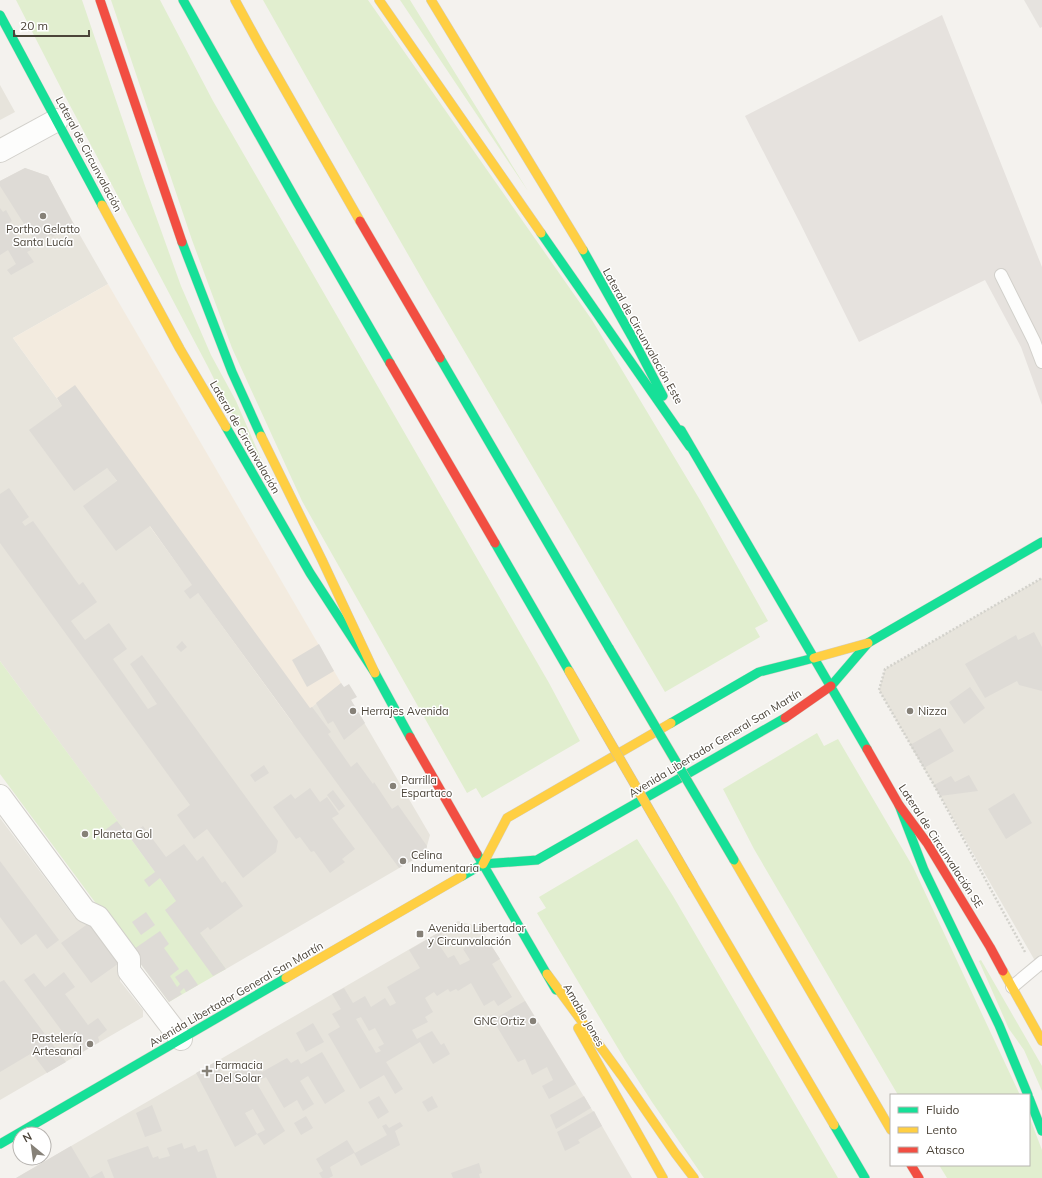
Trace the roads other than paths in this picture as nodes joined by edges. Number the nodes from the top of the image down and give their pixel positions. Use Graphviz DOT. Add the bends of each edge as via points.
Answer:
graph roads {
  1 [pos="100,0"];
  2 [pos="183,0"];
  3 [pos="235,0"];
  4 [pos="379,0"];
  5 [pos="431,0"];
  6 [pos="0,15"];
  7 [pos="57,120"];
  8 [pos="0,151"];
  9 [pos="1001,274"];
  10 [pos="1042,362"];
  11 [pos="690,447"];
  12 [pos="1042,542"];
  13 [pos="868,643"];
  14 [pos="814,658"];
  15 [pos="375,673"];
  16 [pos="831,686"];
  17 [pos="0,796"];
  18 [pos="899,805"];
  19 [pos="483,864"];
  20 [pos="1038,965"];
  21 [pos="547,974"];
  22 [pos="1012,986"];
  23 [pos="181,1039"];
  24 [pos="1042,1041"];
  25 [pos="1028,1094"];
  26 [pos="1030,1101"];
  27 [pos="890,1128"];
  28 [pos="1042,1131"];
  29 [pos="0,1144"];
  30 [pos="912,1166"];
  31 [pos="663,1178"];
  32 [pos="694,1178"];
  33 [pos="865,1178"];
  34 [pos="919,1178"];
  1 -- 15 [label="main road" via="178,230 233,374 264,444"];
  2 -- 33 [label="main road, bridge" via="298,204"];
  3 -- 27 [label="main road, bridge" via="346,196"];
  4 -- 11 [label="main road"];
  5 -- 11 [label="main road, Lateral de Circunvalación Este" via="636,343"];
  6 -- 7 [label="main road, Lateral de Circunvalación"];
  7 -- 8 [label="street"];
  7 -- 15 [label="main road, Lateral de Circunvalación" via="180,349 310,573"];
  9 -- 10 [label="lane"];
  11 -- 14 [label="main road, Lateral de Circunvalación Este"];
  12 -- 13 [label="main road, Avenida Libertador General San Martín"];
  13 -- 14 [label="main road"];
  13 -- 16 [label="main road, Avenida Libertador General San Martín"];
  14 -- 16 [label="main road, Lateral de Circunvalación Este"];
  14 -- 19 [label="main road" via="759,672 507,818"];
  15 -- 19 [label="main road, Lateral de Circunvalación"];
  16 -- 18 [label="main road, Lateral de Circunvalación SE"];
  16 -- 19 [label="main road, Avenida Libertador General San Martín" via="791,714 537,860"];
  17 -- 23 [label="street" via="85,911 98,917 129,959 130,971"];
  18 -- 22 [label="main road, Lateral de Circunvalación SE" via="927,843"];
  18 -- 25 [label="main road" via="924,870 999,1025"];
  19 -- 21 [label="main road, Amable Jones"];
  19 -- 23 [label="main road, Avenida Libertador General San Martín"];
  20 -- 22 [label="lane"];
  21 -- 31 [label="main road, Amable Jones"];
  21 -- 32 [label="main road"];
  22 -- 24 [label="main road, Lateral de Circunvalación SE"];
  23 -- 29 [label="main road, Avenida Libertador General San Martín"];
  26 -- 28 [label="main road"];
  30 -- 34 [label="main road"];
}
